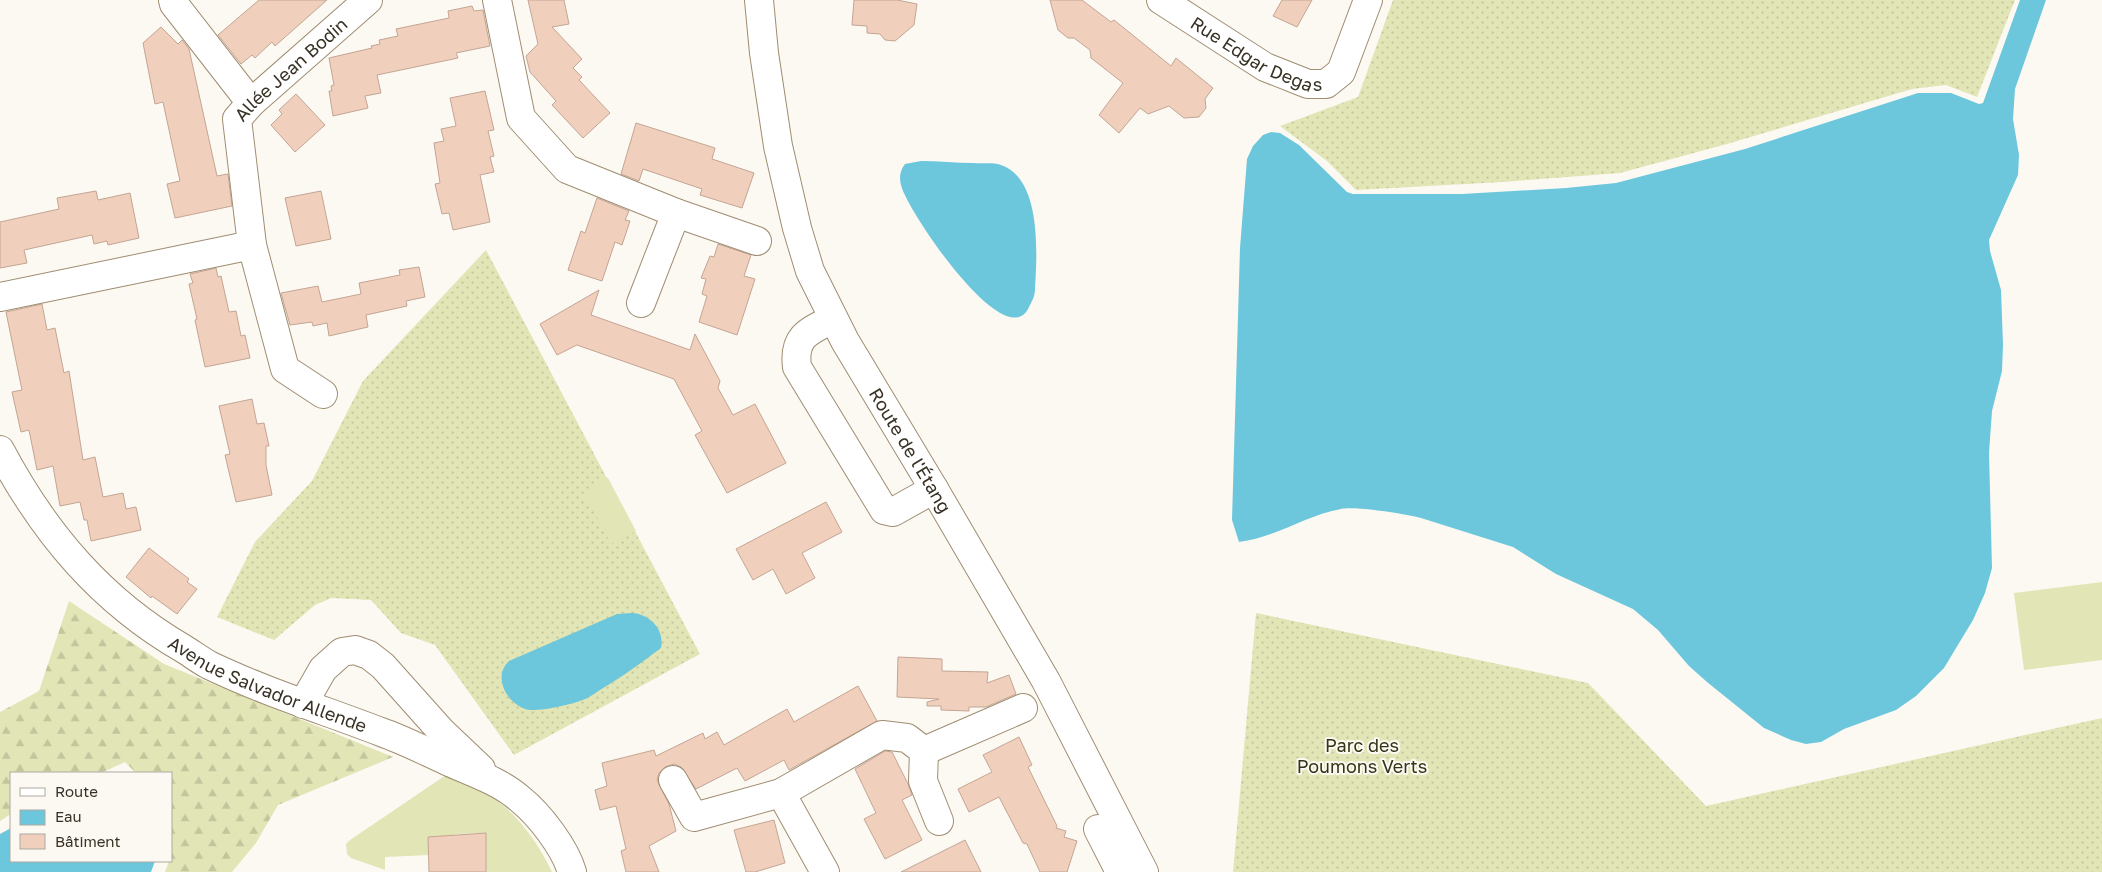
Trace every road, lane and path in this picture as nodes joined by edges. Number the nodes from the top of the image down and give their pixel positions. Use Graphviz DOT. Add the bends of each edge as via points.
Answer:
graph roads {
  1 [pos="173,0"];
  2 [pos="368,0"];
  3 [pos="497,0"];
  4 [pos="759,0"];
  5 [pos="1161,0"];
  6 [pos="1368,0"];
  7 [pos="251,103"];
  8 [pos="676,213"];
  9 [pos="757,241"];
  10 [pos="252,245"];
  11 [pos="0,297"];
  12 [pos="641,303"];
  13 [pos="833,319"];
  14 [pos="323,394"];
  15 [pos="3,461"];
  16 [pos="934,489"];
  17 [pos="303,704"];
  18 [pos="1024,708"];
  19 [pos="924,751"];
  20 [pos="673,780"];
  21 [pos="497,784"];
  22 [pos="782,793"];
  23 [pos="939,821"];
  24 [pos="1098,828"];
  25 [pos="572,872"];
  26 [pos="825,872"];
  27 [pos="1120,872"];
  28 [pos="1144,872"];
  1 -- 7 [label="street"];
  2 -- 7 [label="street, Allée Jean Bodin"];
  3 -- 8 [label="street" via="521,118 567,169"];
  4 -- 13 [label="street, Route de l'Étang" via="778,146 790,201 810,271"];
  5 -- 6 [label="street, Rue Edgar Degas" via="1265,67 1308,84 1326,84 1340,72"];
  7 -- 10 [label="street, Allée Jean Bodin" via="237,119"];
  8 -- 9 [label="street"];
  8 -- 12 [label="street"];
  10 -- 11 [label="street"];
  10 -- 14 [label="street, Allée Jean Bodin" via="285,369"];
  13 -- 16 [label="street, Route de l'Étang"];
  13 -- 16 [label="street" via="803,337 796,347 797,367 884,510 893,512"];
  15 -- 17 [label="street, Avenue Salvador Allende" via="69,556 134,617 208,664"];
  16 -- 28 [label="street, Route de l'Étang" via="1046,682"];
  17 -- 21 [label="street, Avenue Salvador Allende" via="384,732"];
  17 -- 21 [label="street" via="323,670 342,652 355,650 369,654 442,732"];
  18 -- 19 [label="street"];
  19 -- 22 [label="street" via="907,738 882,735"];
  19 -- 23 [label="street" via="924,781"];
  20 -- 22 [label="street" via="694,817"];
  21 -- 25 [label="street, Avenue Salvador Allende" via="520,798 542,822"];
  22 -- 26 [label="street"];
  24 -- 27 [label="street"];
}
